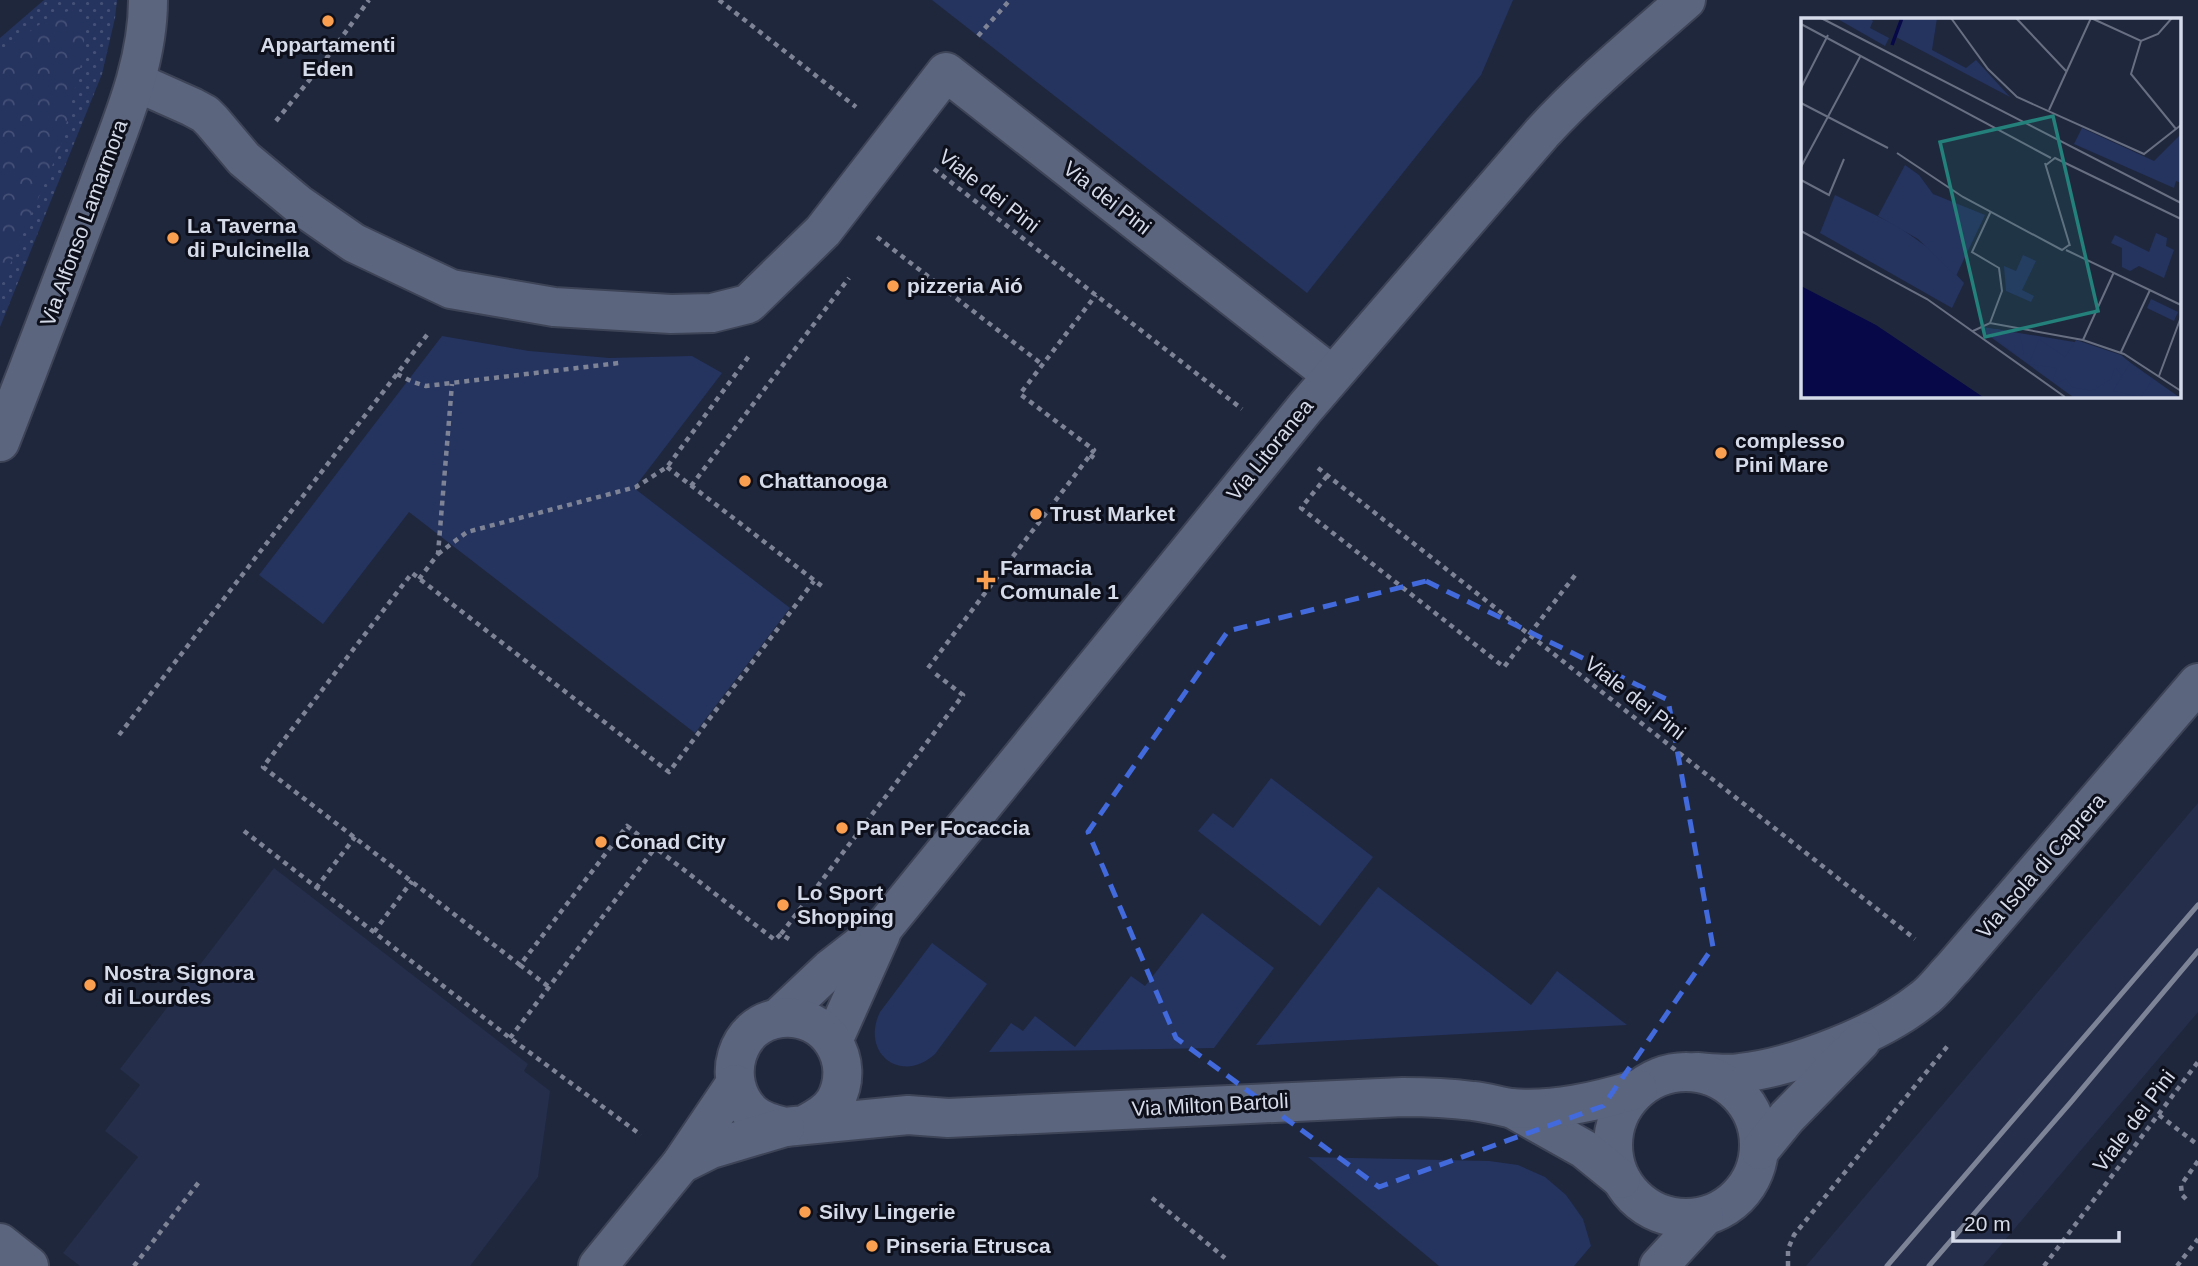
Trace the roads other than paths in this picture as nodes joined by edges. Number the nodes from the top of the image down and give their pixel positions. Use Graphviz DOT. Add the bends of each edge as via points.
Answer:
graph roads {
  1 [pos="148,0"];
  2 [pos="1686,0"];
  3 [pos="136,82"];
  4 [pos="1332,375"];
  5 [pos="0,442"];
  6 [pos="2198,683"];
  7 [pos="884,927"];
  8 [pos="778,1018"];
  9 [pos="1870,1032"];
  10 [pos="836,1046"];
  11 [pos="1697,1072"];
  12 [pos="734,1084"];
  13 [pos="1639,1089"];
  14 [pos="1511,1108"];
  15 [pos="908,1115"];
  16 [pos="795,1125"];
  17 [pos="1760,1150"];
  18 [pos="681,1164"];
  19 [pos="1620,1179"];
  20 [pos="1704,1217"];
  21 [pos="0,1243"];
  22 [pos="29,1266"];
  23 [pos="598,1266"];
  24 [pos="1658,1266"];
  1 -- 3 [label="street, Via Alfonso Lamarmora"];
  2 -- 4 [label="street, Via Litoranea" via="1560,113"];
  3 -- 4 [label="street, Via dei Pini" via="205,114 244,159 354,243 451,289 554,307 671,314 712,313 748,303 823,231 946,72"];
  3 -- 5 [label="street, Via Alfonso Lamarmora"];
  4 -- 7 [label="street, Via Litoranea"];
  6 -- 9 [label="street, Via Isola di Caprera" via="1953,968 1923,999"];
  7 -- 8 [label="street, Via Litoranea"];
  7 -- 10 [label="street, Via Litoranea"];
  8 -- 10 [label="street" via="814,1024"];
  8 -- 12 [label="street" via="749,1033 739,1046"];
  9 -- 11 [label="street, Via Isola di Caprera" via="1769,1068 1737,1074"];
  9 -- 17 [label="street, Via Isola di Caprera"];
  10 -- 15 [label="street, Via Milton Bartoli" via="873,1096"];
  10 -- 16 [label="street" via="843,1068 834,1102 821,1116"];
  11 -- 13 [label="street" via="1676,1072"];
  11 -- 17 [label="street" via="1722,1081 1743,1098 1755,1122"];
  12 -- 16 [label="street" via="752,1114 767,1123"];
  12 -- 18 [label="street"];
  13 -- 14 [label="street, Via Milton Bartoli" via="1600,1101"];
  13 -- 19 [label="street" via="1623,1108 1615,1131"];
  14 -- 15 [label="street, Via Milton Bartoli" via="1403,1097 948,1118"];
  14 -- 19 [label="street, Via Milton Bartoli" via="1584,1149"];
  15 -- 16 [label="street, Via Milton Bartoli"];
  16 -- 18 [label="street" via="711,1149"];
  17 -- 20 [label="street" via="1742,1192 1725,1208"];
  18 -- 23 [label="street"];
  19 -- 20 [label="street" via="1635,1199 1656,1212 1680,1219"];
  20 -- 24 [label="street"];
  21 -- 22 [label="street"];
}
